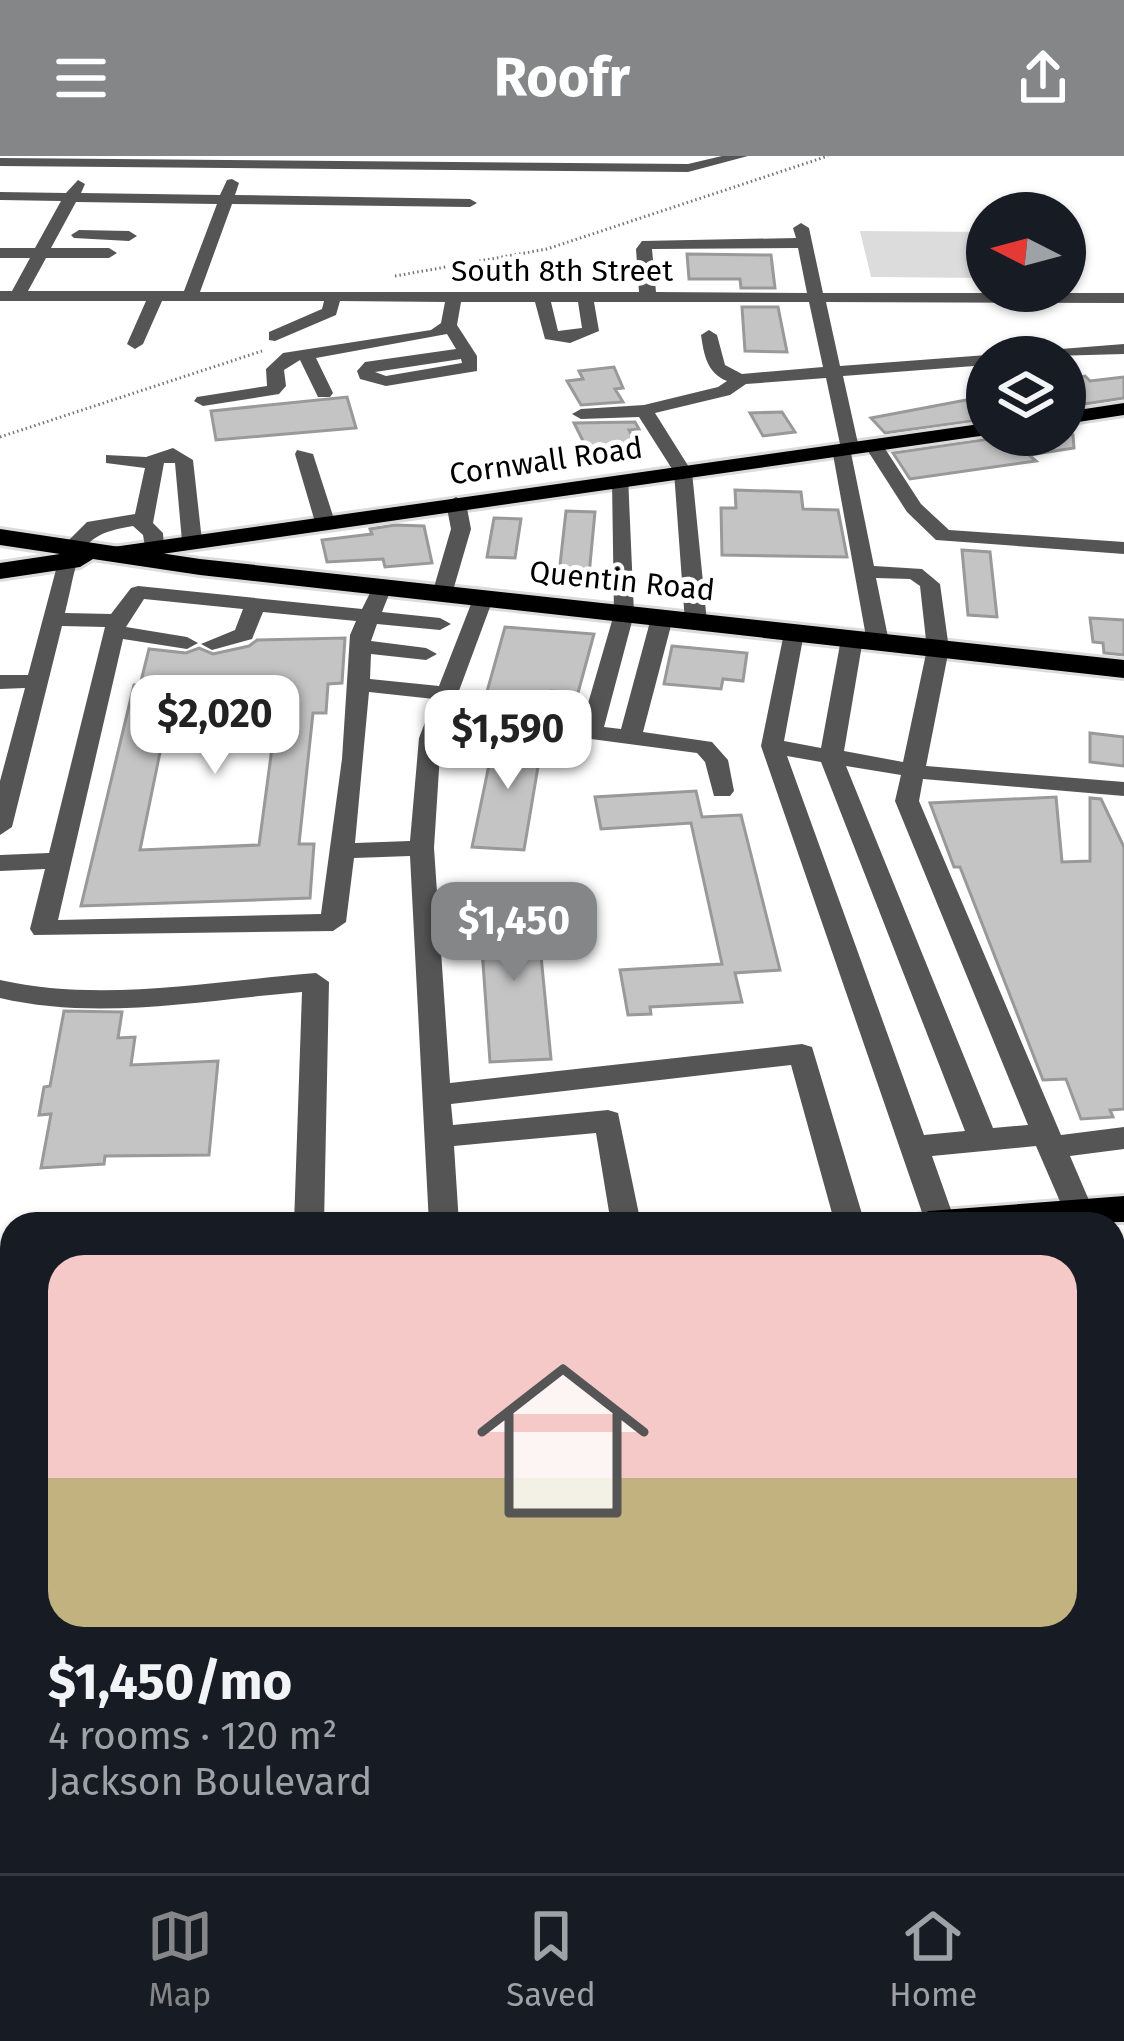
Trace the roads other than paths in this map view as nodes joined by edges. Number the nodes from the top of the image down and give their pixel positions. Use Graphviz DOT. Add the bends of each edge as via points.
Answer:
graph roads {
  1 [pos="741,156"];
  2 [pos="91,160"];
  3 [pos="241,160"];
  4 [pos="393,161"];
  5 [pos="542,161"];
  6 [pos="0,162"];
  7 [pos="689,162"];
  8 [pos="0,196"];
  9 [pos="71,196"];
  10 [pos="136,197"];
  11 [pos="226,199"];
  12 [pos="470,203"];
  13 [pos="50,235"];
  14 [pos="0,253"];
  15 [pos="40,254"];
  16 [pos="109,254"];
  17 [pos="197,279"];
  18 [pos="291,288"];
  19 [pos="9,296"];
  20 [pos="156,296"];
  21 [pos="333,296"];
  22 [pos="367,296"];
  23 [pos="190,297"];
  24 [pos="454,297"];
  25 [pos="542,298"];
  26 [pos="585,298"];
  27 [pos="648,298"];
  28 [pos="1124,298"];
  29 [pos="816,300"];
  30 [pos="449,325"];
  31 [pos="709,335"];
  32 [pos="271,342"];
  33 [pos="135,344"];
  34 [pos="1124,349"];
  35 [pos="1086,352"];
  36 [pos="466,353"];
  37 [pos="306,354"];
  38 [pos="966,362"];
  39 [pos="833,373"];
  40 [pos="742,379"];
  41 [pos="324,393"];
  42 [pos="202,401"];
  43 [pos="1124,409"];
  44 [pos="641,411"];
  45 [pos="581,414"];
  46 [pos="1086,415"];
  47 [pos="966,432"];
  48 [pos="855,447"];
  49 [pos="304,454"];
  50 [pos="113,459"];
  51 [pos="153,461"];
  52 [pos="683,472"];
  53 [pos="621,480"];
  54 [pos="456,503"];
  55 [pos="325,522"];
  56 [pos="143,523"];
  57 [pos="0,537"];
  58 [pos="1124,548"];
  59 [pos="71,554"];
  60 [pos="156,554"];
  61 [pos="196,554"];
  62 [pos="0,571"];
  63 [pos="865,572"];
  64 [pos="382,587"];
  65 [pos="442,594"];
  66 [pos="180,596"];
  67 [pos="483,598"];
  68 [pos="256,603"];
  69 [pos="624,614"];
  70 [pos="369,617"];
  71 [pos="662,618"];
  72 [pos="54,620"];
  73 [pos="696,622"];
  74 [pos="440,624"];
  75 [pos="116,626"];
  76 [pos="793,633"];
  77 [pos="865,641"];
  78 [pos="187,644"];
  79 [pos="212,644"];
  80 [pos="360,646"];
  81 [pos="938,649"];
  82 [pos="426,654"];
  83 [pos="1124,669"];
  84 [pos="38,681"];
  85 [pos="0,682"];
  86 [pos="358,684"];
  87 [pos="443,703"];
  88 [pos="30,713"];
  89 [pos="0,714"];
  90 [pos="592,730"];
  91 [pos="631,735"];
  92 [pos="772,746"];
  93 [pos="831,757"];
  94 [pos="916,771"];
  95 [pos="1124,789"];
  96 [pos="722,791"];
  97 [pos="0,827"];
  98 [pos="422,848"];
  99 [pos="342,851"];
  100 [pos="60,860"];
  101 [pos="0,863"];
  102 [pos="0,988"];
  103 [pos="436,1095"];
  104 [pos="439,1137"];
  105 [pos="1124,1138"];
  106 [pos="983,1140"];
  107 [pos="1047,1141"];
  108 [pos="914,1147"];
  109 [pos="1124,1209"];
  110 [pos="309,1212"];
  111 [pos="443,1212"];
  112 [pos="624,1212"];
  113 [pos="847,1212"];
  114 [pos="936,1212"];
  115 [pos="1079,1212"];
  116 [pos="1090,1212"];
  1 -- 7 [label="street"];
  2 -- 3 [label="street"];
  2 -- 6 [label="street"];
  2 -- 9 [label="street"];
  3 -- 4 [label="street"];
  3 -- 11 [label="street"];
  4 -- 5 [label="street"];
  5 -- 7 [label="street"];
  8 -- 9 [label="street"];
  9 -- 10 [label="street"];
  9 -- 13 [label="street"];
  10 -- 11 [label="street"];
  10 -- 13 [label="street" via="126,228"];
  11 -- 12 [label="street"];
  11 -- 17 [label="street"];
  13 -- 15 [label="street"];
  14 -- 15 [label="street"];
  15 -- 16 [label="street"];
  15 -- 19 [label="street"];
  17 -- 18 [label="street"];
  17 -- 23 [label="street"];
  18 -- 21 [label="street, South 8th Street"];
  18 -- 22 [label="street" via="340,280"];
  18 -- 23 [label="street, South 8th Street"];
  19 -- 20 [label="street, South 8th Street"];
  20 -- 23 [label="street, South 8th Street"];
  20 -- 33 [label="street"];
  21 -- 22 [label="street, South 8th Street"];
  21 -- 32 [label="street" via="330,312"];
  22 -- 24 [label="street, South 8th Street"];
  24 -- 25 [label="street, South 8th Street"];
  24 -- 30 [label="street"];
  25 -- 26 [label="street, South 8th Street"];
  25 -- 26 [label="street" via="551,335 570,338 591,331"];
  26 -- 27 [label="street, South 8th Street"];
  27 -- 29 [label="street, South 8th Street"];
  27 -- 29 [label="street" via="647,244 803,236"];
  28 -- 29 [label="street, South 8th Street"];
  29 -- 39 [label="street"];
  30 -- 36 [label="street"];
  30 -- 37 [label="street" via="422,338"];
  31 -- 40 [label="street" via="717,369"];
  34 -- 35 [label="street"];
  36 -- 36 [label="street" via="471,367 464,370 386,381 372,381 365,371"];
  37 -- 41 [label="street"];
  37 -- 42 [label="street" via="278,364 273,390"];
  38 -- 39 [label="street"];
  39 -- 40 [label="street"];
  39 -- 48 [label="street"];
  40 -- 44 [label="street" via="724,391"];
  43 -- 46 [label="main road"];
  44 -- 45 [label="street"];
  44 -- 52 [label="street"];
  47 -- 48 [label="main road, Cornwall Road"];
  48 -- 52 [label="main road, Cornwall Road"];
  48 -- 58 [label="street" via="943,536"];
  48 -- 63 [label="street"];
  49 -- 55 [label="street"];
  50 -- 51 [label="street"];
  51 -- 56 [label="street"];
  51 -- 61 [label="street" via="173,454 184,460"];
  52 -- 53 [label="main road, Cornwall Road"];
  52 -- 73 [label="street"];
  53 -- 54 [label="main road, Cornwall Road"];
  53 -- 69 [label="street"];
  54 -- 55 [label="main road, Cornwall Road"];
  54 -- 65 [label="street" via="461,529"];
  55 -- 61 [label="main road, Cornwall Road"];
  56 -- 59 [label="street" via="94,526"];
  56 -- 60 [label="street" via="154,532"];
  57 -- 59 [label="highway"];
  59 -- 60 [label="highway, Quentin Road"];
  59 -- 62 [label="highway, Quentin Road"];
  59 -- 72 [label="street"];
  60 -- 61 [label="highway, Quentin Road"];
  61 -- 64 [label="highway, Quentin Road"];
  61 -- 66 [label="street"];
  63 -- 77 [label="street"];
  63 -- 81 [label="street" via="928,579"];
  64 -- 65 [label="highway, Quentin Road"];
  64 -- 70 [label="street"];
  65 -- 67 [label="highway, Quentin Road"];
  66 -- 68 [label="street"];
  66 -- 75 [label="street" via="138,592"];
  67 -- 69 [label="highway, Quentin Road"];
  67 -- 87 [label="street"];
  68 -- 70 [label="street"];
  68 -- 79 [label="street" via="244,634"];
  69 -- 71 [label="highway, Quentin Road"];
  69 -- 90 [label="street"];
  70 -- 74 [label="street"];
  70 -- 80 [label="street"];
  71 -- 73 [label="highway, Quentin Road"];
  71 -- 91 [label="street"];
  72 -- 75 [label="street"];
  72 -- 84 [label="street"];
  73 -- 76 [label="highway, Quentin Road"];
  75 -- 78 [label="street"];
  75 -- 100 [label="street"];
  76 -- 77 [label="highway, Quentin Road"];
  76 -- 92 [label="street"];
  77 -- 81 [label="highway, Quentin Road"];
  77 -- 93 [label="street"];
  80 -- 82 [label="street"];
  80 -- 86 [label="street"];
  81 -- 83 [label="highway, Quentin Road"];
  81 -- 94 [label="street"];
  84 -- 85 [label="street"];
  84 -- 88 [label="street"];
  86 -- 87 [label="street"];
  86 -- 99 [label="street"];
  87 -- 90 [label="street"];
  87 -- 98 [label="street" via="430,738"];
  88 -- 89 [label="street"];
  88 -- 97 [label="street"];
  90 -- 91 [label="street"];
  91 -- 96 [label="street" via="704,747 716,760"];
  92 -- 93 [label="street"];
  92 -- 108 [label="street"];
  93 -- 94 [label="street"];
  93 -- 106 [label="street"];
  94 -- 95 [label="street"];
  94 -- 107 [label="street" via="907,802"];
  98 -- 99 [label="street"];
  98 -- 103 [label="street"];
  99 -- 100 [label="street" via="333,922 44,929"];
  100 -- 101 [label="street"];
  102 -- 110 [label="street" via="93,1000 316,982"];
  103 -- 104 [label="street"];
  103 -- 113 [label="street" via="802,1054"];
  104 -- 111 [label="street"];
  104 -- 112 [label="street" via="608,1121"];
  105 -- 107 [label="street"];
  106 -- 107 [label="street"];
  106 -- 108 [label="street"];
  107 -- 115 [label="street"];
  108 -- 114 [label="street"];
  109 -- 116 [label="main road"];
}
